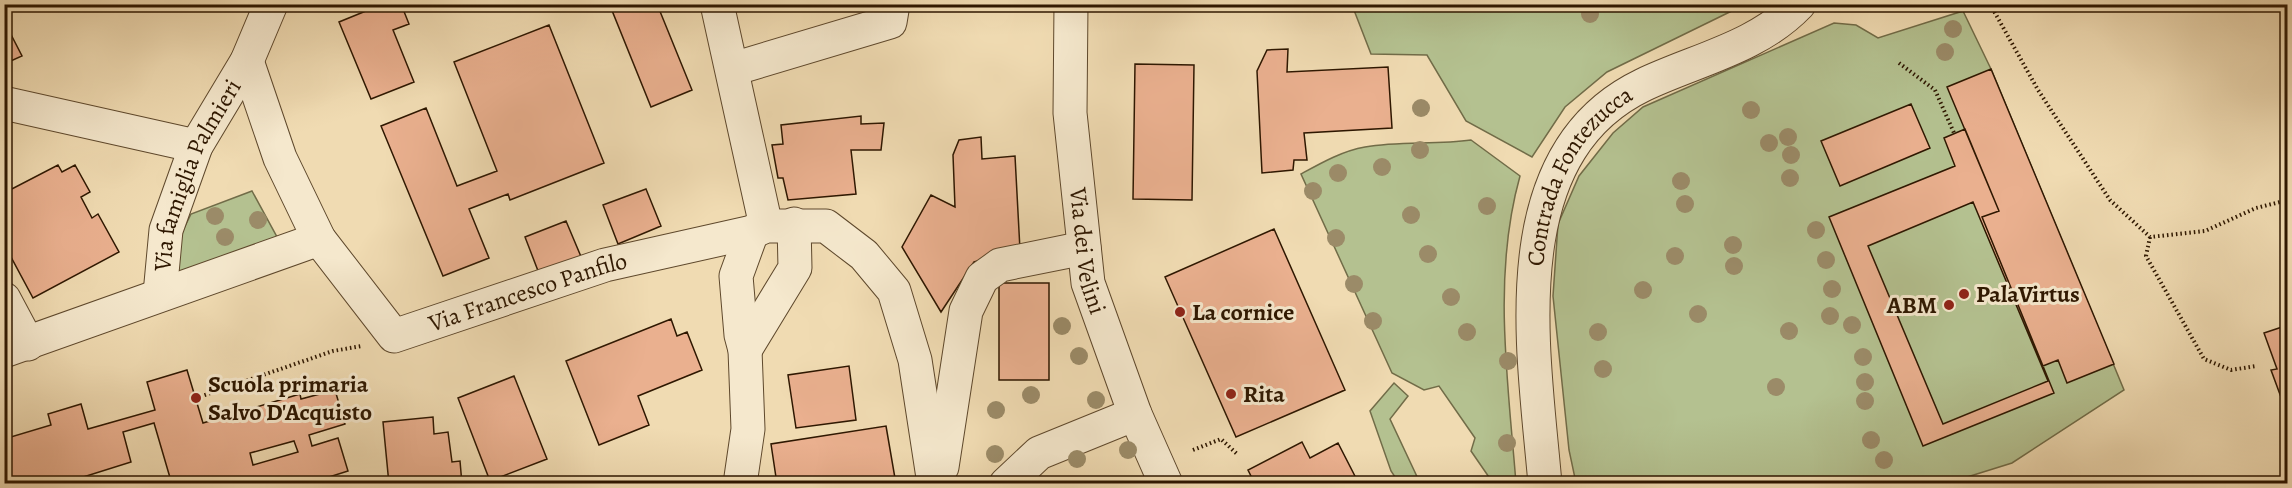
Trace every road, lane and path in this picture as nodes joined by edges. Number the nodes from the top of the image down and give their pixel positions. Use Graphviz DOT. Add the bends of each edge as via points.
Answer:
graph roads {
  1 [pos="271,4"];
  2 [pos="717,4"];
  3 [pos="893,4"];
  4 [pos="1071,4"];
  5 [pos="1990,4"];
  6 [pos="1801,7"];
  7 [pos="247,61"];
  8 [pos="1899,63"];
  9 [pos="733,69"];
  10 [pos="8,104"];
  11 [pos="1954,134"];
  12 [pos="195,146"];
  13 [pos="2288,200"];
  14 [pos="770,228"];
  15 [pos="2150,237"];
  16 [pos="319,239"];
  17 [pos="1084,248"];
  18 [pos="160,294"];
  19 [pos="4,299"];
  20 [pos="394,336"];
  21 [pos="16,348"];
  22 [pos="745,350"];
  23 [pos="2256,366"];
  24 [pos="195,398"];
  25 [pos="1135,414"];
  26 [pos="1193,450"];
  27 [pos="1237,454"];
  28 [pos="740,483"];
  29 [pos="934,483"];
  30 [pos="940,483"];
  31 [pos="1006,483"];
  32 [pos="1166,483"];
  33 [pos="1545,483"];
  1 -- 7 [label="street, Via famiglia Palmieri"];
  2 -- 9 [label="street"];
  3 -- 9 [label="street" via="890,22"];
  4 -- 17 [label="street, Via dei Velini" via="1070,113"];
  5 -- 15 [label="path" via="2038,90 2110,200"];
  6 -- 33 [label="street, Contrada Fontezucca" via="1738,47 1642,86 1608,106 1585,127 1554,177 1539,231 1534,329"];
  7 -- 12 [label="street, Via famiglia Palmieri"];
  7 -- 16 [label="street, Via famiglia Palmieri" via="280,158"];
  8 -- 11 [label="path" via="1935,90"];
  9 -- 14 [label="street"];
  10 -- 12 [label="street"];
  12 -- 18 [label="street, Via famiglia Palmieri" via="166,230"];
  13 -- 15 [label="path" via="2256,208 2205,231"];
  14 -- 20 [label="street, Via Francesco Panfilo" via="605,265"];
  14 -- 22 [label="street" via="736,276"];
  14 -- 22 [label="street" via="795,268"];
  14 -- 29 [label="street, Via Francesco Panfilo" via="826,226 864,255 894,291 915,360"];
  15 -- 23 [label="path" via="2146,256 2204,359 2231,370"];
  16 -- 18 [label="street"];
  16 -- 20 [label="street"];
  17 -- 25 [label="street, Via dei Velini" via="1088,283"];
  17 -- 30 [label="street" via="1000,265 982,278 966,311"];
  18 -- 21 [label="street"];
  19 -- 21 [label="street"];
  20 -- 24 [label="path" via="333,351"];
  22 -- 28 [label="street" via="748,429"];
  25 -- 31 [label="street" via="1040,453"];
  25 -- 32 [label="street, Via dei Velini"];
  26 -- 27 [label="path" via="1221,439"];
}
